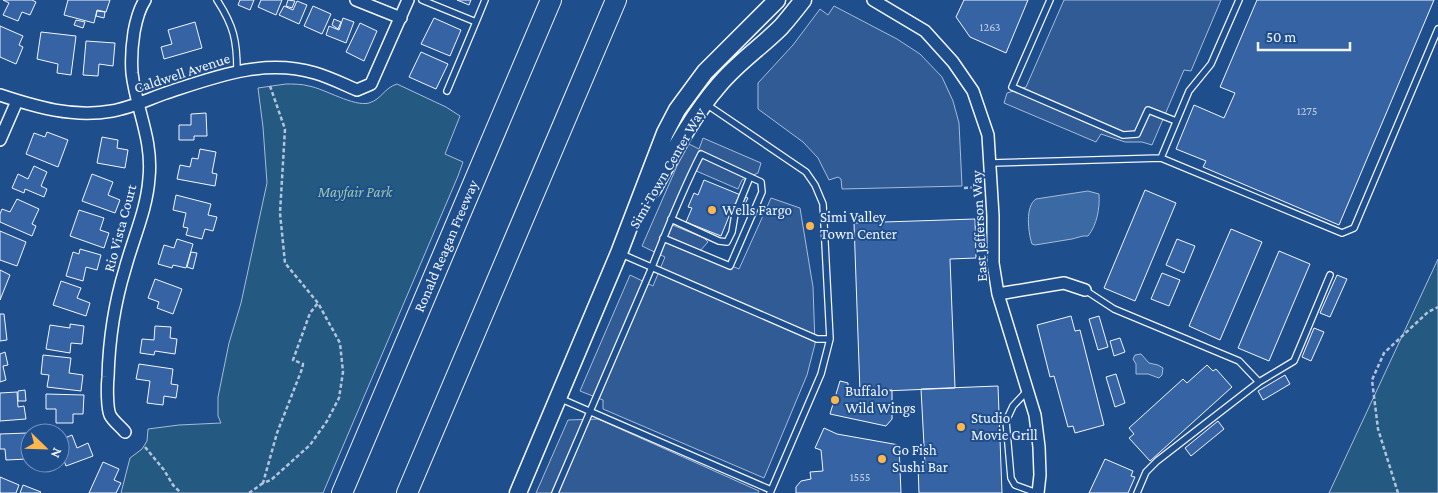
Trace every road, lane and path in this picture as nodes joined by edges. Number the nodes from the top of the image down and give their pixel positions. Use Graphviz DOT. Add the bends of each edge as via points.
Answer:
graph roads {
  1 [pos="145,0"];
  2 [pos="217,0"];
  3 [pos="356,0"];
  4 [pos="408,0"];
  5 [pos="422,0"];
  6 [pos="485,0"];
  7 [pos="551,0"];
  8 [pos="616,0"];
  9 [pos="626,0"];
  10 [pos="777,0"];
  11 [pos="804,0"];
  12 [pos="873,0"];
  13 [pos="1050,0"];
  14 [pos="1238,0"];
  15 [pos="401,18"];
  16 [pos="476,22"];
  17 [pos="1438,29"];
  18 [pos="237,71"];
  19 [pos="586,71"];
  20 [pos="270,86"];
  21 [pos="447,91"];
  22 [pos="689,92"];
  23 [pos="0,95"];
  24 [pos="17,101"];
  25 [pos="139,103"];
  26 [pos="704,103"];
  27 [pos="1176,121"];
  28 [pos="0,140"];
  29 [pos="1161,158"];
  30 [pos="991,163"];
  31 [pos="750,177"];
  32 [pos="981,187"];
  33 [pos="964,188"];
  34 [pos="671,219"];
  35 [pos="663,238"];
  36 [pos="619,253"];
  37 [pos="652,267"];
  38 [pos="1330,275"];
  39 [pos="1085,290"];
  40 [pos="998,294"];
  41 [pos="318,303"];
  42 [pos="1438,307"];
  43 [pos="830,339"];
  44 [pos="1259,382"];
  45 [pos="1027,391"];
  46 [pos="559,398"];
  47 [pos="590,412"];
  48 [pos="125,432"];
  49 [pos="145,446"];
  50 [pos="264,483"];
  51 [pos="770,492"];
  52 [pos="181,493"];
  53 [pos="249,493"];
  54 [pos="342,493"];
  55 [pos="407,493"];
  56 [pos="518,493"];
  57 [pos="555,493"];
  58 [pos="1038,493"];
  59 [pos="1136,493"];
  60 [pos="1398,493"];
  1 -- 25 [label="street, Rio Vista Court" via="135,23 132,43 132,74"];
  2 -- 18 [label="lane" via="228,17 237,47"];
  3 -- 15 [label="street"];
  4 -- 15 [label="street"];
  5 -- 16 [label="lane"];
  6 -- 16 [label="lane"];
  7 -- 54 [label="highway, Ronald Reagan Freeway"];
  8 -- 19 [label="highway"];
  9 -- 19 [label="highway"];
  10 -- 22 [label="street, Simi Town Center Way"];
  11 -- 26 [label="street, Simi Town Center Way"];
  12 -- 30 [label="street, East Jefferson Way" via="925,31 953,62 973,92 988,135"];
  13 -- 27 [label="lane" via="1012,87 1124,135 1137,134 1148,110"];
  14 -- 27 [label="lane" via="1211,64 1189,91"];
  15 -- 18 [label="street, Caldwell Avenue" via="371,84 357,90 313,72 288,68"];
  16 -- 21 [label="lane"];
  17 -- 29 [label="lane" via="1354,228 1342,234"];
  18 -- 25 [label="street, Caldwell Avenue"];
  19 -- 55 [label="highway"];
  20 -- 41 [label="path" via="285,129 280,214 285,264"];
  22 -- 26 [label="lane"];
  22 -- 36 [label="street, Simi Town Center Way" via="666,133"];
  23 -- 24 [label="street, Caldwell Avenue"];
  24 -- 25 [label="street, Caldwell Avenue" via="80,114 112,111"];
  24 -- 28 [label="street"];
  25 -- 48 [label="street, Rio Vista Court" via="149,151 150,177 146,202 115,306 107,385 110,414"];
  26 -- 36 [label="street, Simi Town Center Way" via="678,143"];
  26 -- 43 [label="lane" via="806,172 815,186 823,204"];
  27 -- 29 [label="lane"];
  29 -- 30 [label="lane"];
  30 -- 40 [label="street, East Jefferson Way" via="993,263"];
  31 -- 34 [label="lane" via="701,154"];
  31 -- 34 [label="lane" via="727,242"];
  31 -- 35 [label="lane" via="761,182 762,192 730,266"];
  32 -- 33 [label="path"];
  34 -- 35 [label="lane"];
  35 -- 37 [label="lane"];
  36 -- 37 [label="lane"];
  36 -- 46 [label="street, Simi Town Center Way"];
  37 -- 43 [label="lane" via="817,339"];
  37 -- 47 [label="lane"];
  38 -- 44 [label="lane" via="1294,361"];
  39 -- 40 [label="street" via="1064,283"];
  39 -- 44 [label="lane" via="1114,309 1240,360"];
  40 -- 45 [label="street, East Jefferson Way"];
  41 -- 50 [label="path" via="310,313 293,360 303,364 302,369 277,433"];
  41 -- 50 [label="path" via="340,344 343,372 339,398 310,445"];
  42 -- 60 [label="path" via="1428,312 1384,352 1372,380 1378,429"];
  43 -- 51 [label="lane" via="821,374"];
  44 -- 59 [label="lane" via="1157,461 1146,472"];
  45 -- 58 [label="street, East Jefferson Way" via="1040,447"];
  45 -- 58 [label="lane" via="1013,406 1006,421 1011,478 1016,485"];
  46 -- 47 [label="lane"];
  46 -- 56 [label="street, Simi Town Center Way"];
  47 -- 51 [label="lane"];
  47 -- 57 [label="lane"];
  49 -- 52 [label="path"];
  50 -- 53 [label="path"];
}
